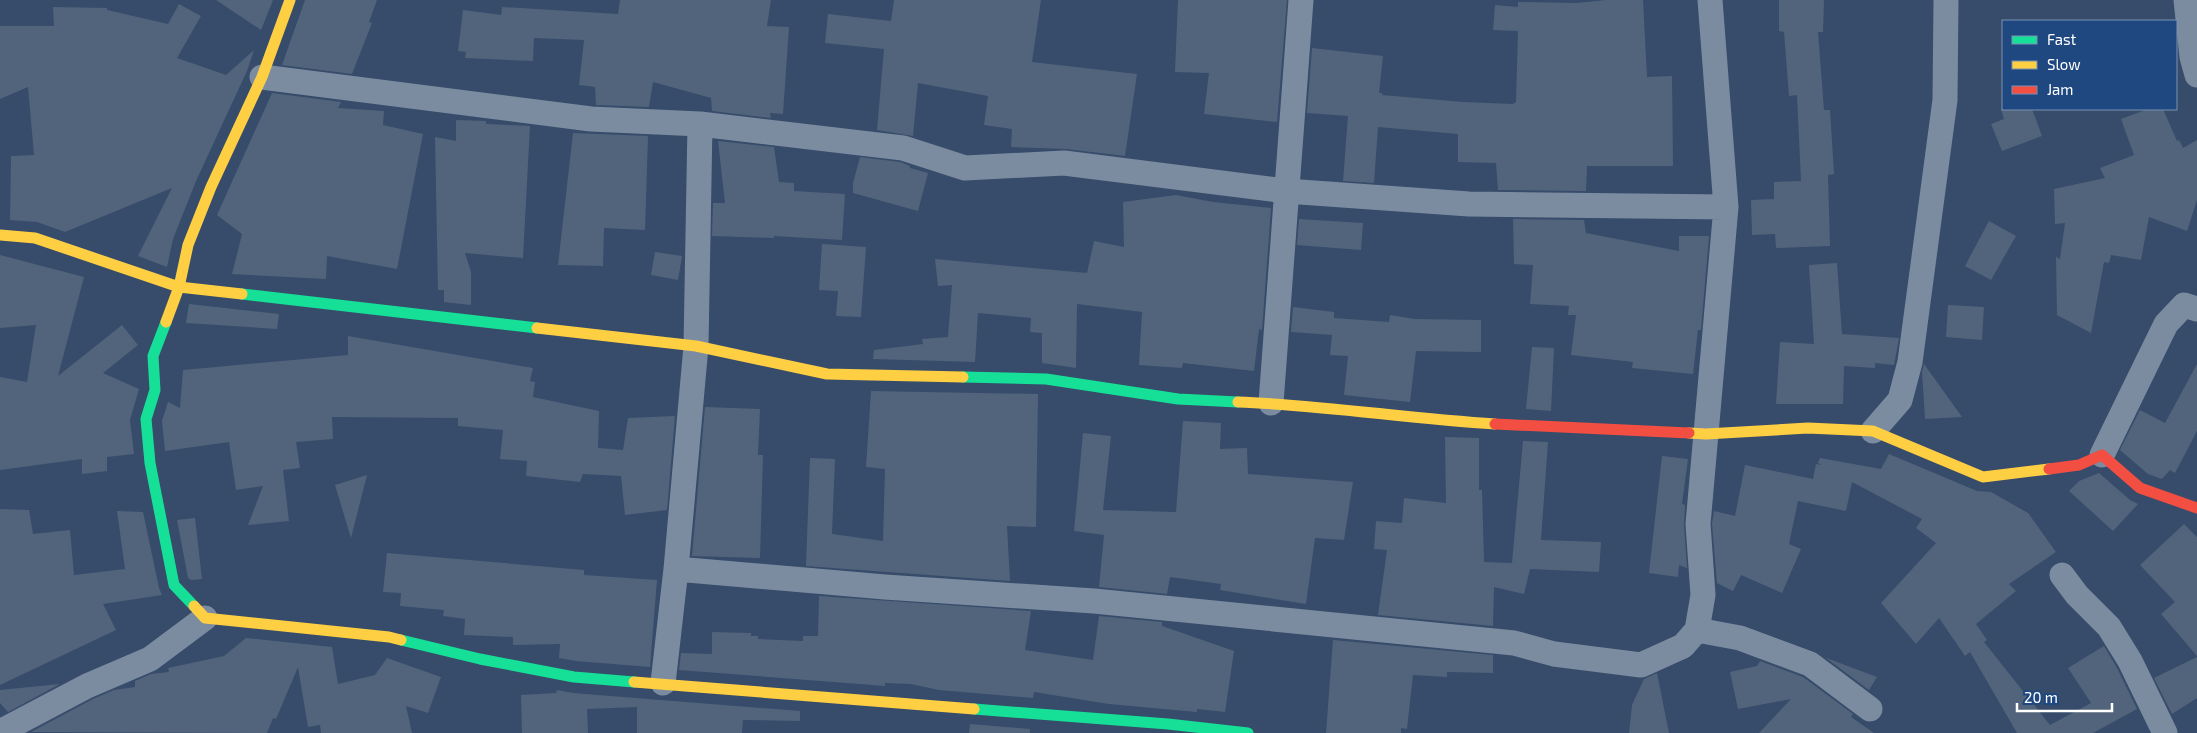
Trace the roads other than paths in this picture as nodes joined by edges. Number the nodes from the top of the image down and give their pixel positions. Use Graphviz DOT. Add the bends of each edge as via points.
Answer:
graph roads {
  1 [pos="290,0"];
  2 [pos="1301,0"];
  3 [pos="1710,0"];
  4 [pos="1946,0"];
  5 [pos="2190,5"];
  6 [pos="2197,75"];
  7 [pos="262,77"];
  8 [pos="700,124"];
  9 [pos="1286,191"];
  10 [pos="1726,207"];
  11 [pos="0,235"];
  12 [pos="179,287"];
  13 [pos="2197,309"];
  14 [pos="696,346"];
  15 [pos="1271,403"];
  16 [pos="1873,431"];
  17 [pos="1706,434"];
  18 [pos="2102,455"];
  19 [pos="2197,508"];
  20 [pos="676,569"];
  21 [pos="2062,575"];
  22 [pos="205,618"];
  23 [pos="1698,630"];
  24 [pos="662,683"];
  25 [pos="1870,708"];
  26 [pos="1168,728"];
  27 [pos="0,732"];
  28 [pos="1248,733"];
  29 [pos="2165,733"];
  1 -- 7 [label="street"];
  2 -- 9 [label="street"];
  3 -- 10 [label="street"];
  4 -- 16 [label="street" via="1945,100 1910,362 1900,400"];
  5 -- 6 [label="street" via="2192,57"];
  7 -- 8 [label="street" via="591,119"];
  7 -- 12 [label="street" via="188,245"];
  8 -- 9 [label="street" via="904,148 965,168 1064,163"];
  8 -- 14 [label="street"];
  9 -- 10 [label="street" via="1469,204"];
  9 -- 15 [label="street"];
  10 -- 17 [label="street"];
  11 -- 12 [label="street" via="35,238"];
  12 -- 14 [label="street"];
  12 -- 22 [label="street" via="153,356 155,390 146,419 150,463 174,585"];
  13 -- 18 [label="street" via="2184,305 2166,324"];
  14 -- 15 [label="street" via="827,374 1046,379 1178,399"];
  14 -- 20 [label="street"];
  15 -- 17 [label="street" via="1444,421"];
  16 -- 17 [label="street" via="1808,428"];
  16 -- 18 [label="street" via="1983,477 2079,465"];
  17 -- 23 [label="street" via="1698,524 1703,595"];
  18 -- 19 [label="street" via="2140,488"];
  20 -- 23 [label="street" via="1094,601 1514,643 1554,654 1641,665 1683,646"];
  20 -- 24 [label="street"];
  21 -- 29 [label="street" via="2108,627 2130,661"];
  22 -- 24 [label="street" via="389,637 574,677"];
  22 -- 27 [label="street" via="150,659 87,686"];
  23 -- 25 [label="street" via="1740,638 1810,664"];
  24 -- 26 [label="street"];
  26 -- 28 [label="street"];
}
